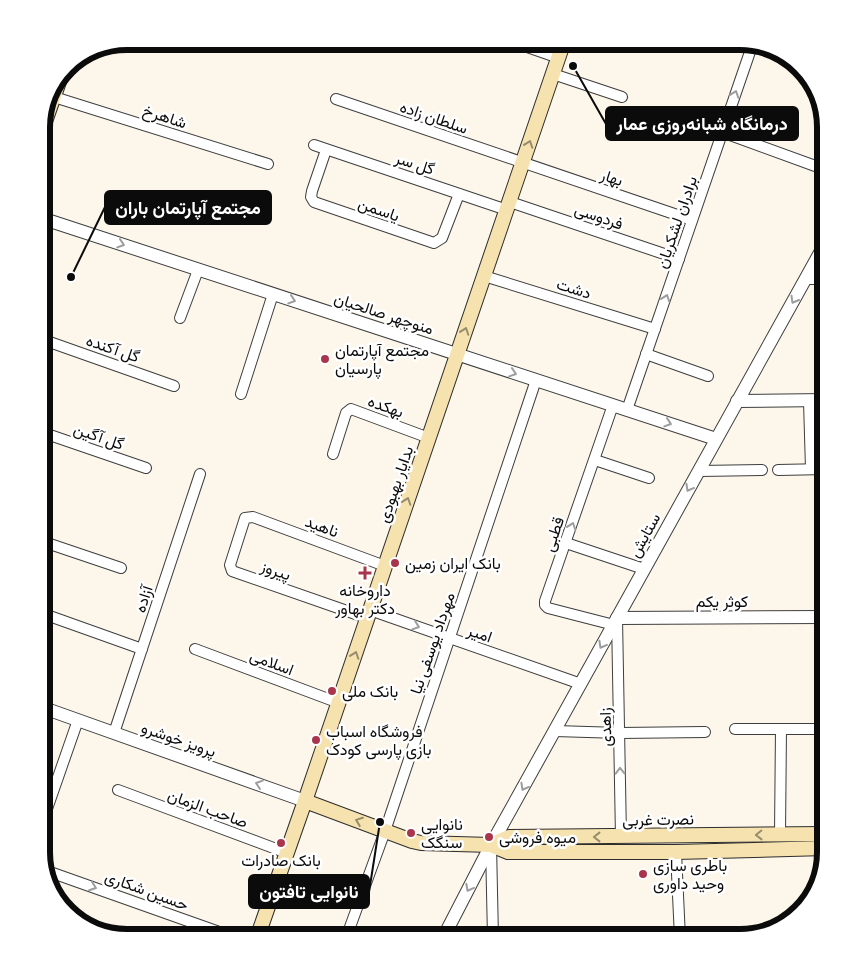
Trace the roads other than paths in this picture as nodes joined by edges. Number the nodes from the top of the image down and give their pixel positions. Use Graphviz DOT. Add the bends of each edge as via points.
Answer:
graph roads {
  1 [pos="536,50"];
  2 [pos="561,50"];
  3 [pos="750,51"];
  4 [pos="559,58"];
  5 [pos="553,74"];
  6 [pos="57,97"];
  7 [pos="622,97"];
  8 [pos="336,99"];
  9 [pos="722,132"];
  10 [pos="314,145"];
  11 [pos="326,150"];
  12 [pos="523,163"];
  13 [pos="268,164"];
  14 [pos="817,167"];
  15 [pos="459,194"];
  16 [pos="508,206"];
  17 [pos="692,220"];
  18 [pos="50,221"];
  19 [pos="679,259"];
  20 [pos="817,259"];
  21 [pos="198,270"];
  22 [pos="484,276"];
  23 [pos="806,279"];
  24 [pos="817,279"];
  25 [pos="273,294"];
  26 [pos="180,318"];
  27 [pos="655,329"];
  28 [pos="50,342"];
  29 [pos="458,354"];
  30 [pos="646,354"];
  31 [pos="708,376"];
  32 [pos="536,380"];
  33 [pos="174,386"];
  34 [pos="241,394"];
  35 [pos="737,401"];
  36 [pos="809,401"];
  37 [pos="817,401"];
  38 [pos="613,405"];
  39 [pos="627,410"];
  40 [pos="50,435"];
  41 [pos="429,438"];
  42 [pos="716,439"];
  43 [pos="333,454"];
  44 [pos="595,460"];
  45 [pos="146,468"];
  46 [pos="811,469"];
  47 [pos="817,469"];
  48 [pos="762,470"];
  49 [pos="778,470"];
  50 [pos="698,471"];
  51 [pos="200,474"];
  52 [pos="649,478"];
  53 [pos="249,517"];
  54 [pos="50,544"];
  55 [pos="566,544"];
  56 [pos="385,566"];
  57 [pos="121,568"];
  58 [pos="644,569"];
  59 [pos="369,614"];
  60 [pos="50,616"];
  61 [pos="817,617"];
  62 [pos="616,621"];
  63 [pos="450,638"];
  64 [pos="142,649"];
  65 [pos="196,649"];
  66 [pos="581,684"];
  67 [pos="339,703"];
  68 [pos="50,710"];
  69 [pos="78,720"];
  70 [pos="735,729"];
  71 [pos="781,729"];
  72 [pos="817,729"];
  73 [pos="555,731"];
  74 [pos="705,732"];
  75 [pos="114,733"];
  76 [pos="620,733"];
  77 [pos="118,790"];
  78 [pos="50,800"];
  79 [pos="305,801"];
  80 [pos="385,831"];
  81 [pos="780,834"];
  82 [pos="817,834"];
  83 [pos="621,837"];
  84 [pos="491,845"];
  85 [pos="817,848"];
  86 [pos="676,852"];
  87 [pos="287,853"];
  88 [pos="53,873"];
  89 [pos="211,929"];
  90 [pos="260,929"];
  91 [pos="349,929"];
  92 [pos="448,929"];
  93 [pos="494,929"];
  94 [pos="680,929"];
  1 -- 4 [label="street"];
  2 -- 4 [label="main road, بدایار بهبودی"];
  9 -- 3 [label="street, برادران لشکریان, one-way"];
  4 -- 5 [label="main road, بدایار بهبودی"];
  5 -- 7 [label="street"];
  12 -- 5 [label="main road, بدایار بهبودی, one-way"];
  6 -- 13 [label="street, شاهرخ"];
  8 -- 12 [label="street, سلطان زاده"];
  9 -- 14 [label="street"];
  9 -- 17 [label="street, برادران لشکریان"];
  10 -- 11 [label="street, گل سر"];
  11 -- 15 [label="street, گل سر"];
  11 -- 15 [label="street, یاسمن" via="312,191 314,202 434,243 442,238"];
  12 -- 16 [label="main road, بدایار بهبودی"];
  12 -- 17 [label="street, بهار"];
  15 -- 16 [label="street, گل سر"];
  16 -- 19 [label="street, فردوسی"];
  16 -- 22 [label="main road, بدایار بهبودی"];
  17 -- 19 [label="street, برادران لشکریان"];
  18 -- 21 [label="street, منوچهر صالحیان, one-way"];
  27 -- 19 [label="street, برادران لشکریان, one-way"];
  20 -- 23 [label="street, ستایش"];
  21 -- 25 [label="street, منوچهر صالحیان"];
  21 -- 26 [label="street"];
  22 -- 27 [label="street, دشت"];
  29 -- 22 [label="main road, بدایار بهبودی, one-way"];
  23 -- 24 [label="street"];
  23 -- 35 [label="street, ستایش, one-way"];
  25 -- 29 [label="street, منوچهر صالحیان, one-way"];
  25 -- 34 [label="street"];
  27 -- 30 [label="street, برادران لشکریان"];
  28 -- 33 [label="street, گل آکنده"];
  29 -- 32 [label="street, منوچهر صالحیان, one-way"];
  29 -- 41 [label="main road, بدایار بهبودی"];
  30 -- 31 [label="street"];
  30 -- 39 [label="street, برادران لشکریان"];
  32 -- 38 [label="street, منوچهر صالحیان"];
  32 -- 63 [label="street, مهرداد یوسفی نیا"];
  35 -- 36 [label="street"];
  35 -- 42 [label="street, ستایش"];
  36 -- 37 [label="street"];
  36 -- 46 [label="street"];
  38 -- 39 [label="street, منوچهر صالحیان"];
  38 -- 44 [label="street, قطبی"];
  39 -- 42 [label="street, منوچهر صالحیان, one-way"];
  40 -- 45 [label="street, گل آگین"];
  41 -- 43 [label="street, بهکده" via="351,409 346,413"];
  56 -- 41 [label="main road, بدایار بهبودی, one-way"];
  42 -- 50 [label="street, ستایش"];
  44 -- 52 [label="street"];
  55 -- 44 [label="street, قطبی, one-way"];
  46 -- 47 [label="street"];
  46 -- 49 [label="street"];
  48 -- 50 [label="street"];
  50 -- 58 [label="street, ستایش, one-way"];
  51 -- 64 [label="street, آزاده"];
  53 -- 56 [label="street, ناهید"];
  53 -- 59 [label="street, پیروز" via="245,518 230,565 232,571"];
  54 -- 57 [label="street"];
  55 -- 58 [label="street"];
  55 -- 62 [label="street, قطبی" via="545,605"];
  56 -- 59 [label="main road, بدایار بهبودی"];
  58 -- 62 [label="street, ستایش"];
  59 -- 63 [label="street, امیر, one-way"];
  67 -- 59 [label="main road, بدایار بهبودی, one-way"];
  60 -- 64 [label="street"];
  61 -- 62 [label="street, کوثر یکم"];
  62 -- 66 [label="street, ستایش, one-way"];
  62 -- 76 [label="street, زاهدی"];
  63 -- 66 [label="street, امیر"];
  63 -- 80 [label="street, مهرداد یوسفی نیا"];
  64 -- 75 [label="street, آزاده"];
  65 -- 67 [label="street, اسلامی"];
  66 -- 73 [label="street, ستایش"];
  67 -- 79 [label="main road, بدایار بهبودی"];
  68 -- 69 [label="street, پرویز خوشرو"];
  69 -- 75 [label="street, پرویز خوشرو"];
  69 -- 78 [label="street"];
  70 -- 71 [label="street"];
  71 -- 72 [label="street"];
  71 -- 81 [label="street"];
  73 -- 76 [label="street"];
  73 -- 84 [label="street, ستایش, one-way"];
  74 -- 76 [label="street"];
  79 -- 75 [label="street, پرویز خوشرو, one-way"];
  83 -- 76 [label="street, زاهدی, one-way"];
  77 -- 87 [label="street, صاحب الزمان"];
  80 -- 79 [label="main road, نصرت غربی, one-way"];
  79 -- 87 [label="main road, بدایار بهبودی"];
  80 -- 84 [label="main road, نصرت غربی" via="422,843"];
  80 -- 91 [label="street, مهرداد یوسفی نیا"];
  81 -- 82 [label="main road, نصرت غربی"];
  81 -- 83 [label="main road, نصرت غربی, one-way"];
  83 -- 84 [label="main road, نصرت غربی, one-way" via="509,837"];
  84 -- 86 [label="main road, نصرت غربی" via="508,852"];
  84 -- 92 [label="street, ستایش, one-way"];
  84 -- 93 [label="street"];
  85 -- 86 [label="main road, نصرت غربی"];
  86 -- 94 [label="street"];
  87 -- 90 [label="main road, بدایار بهبودی"];
  88 -- 89 [label="street, حسین شکاری, one-way"];
}
